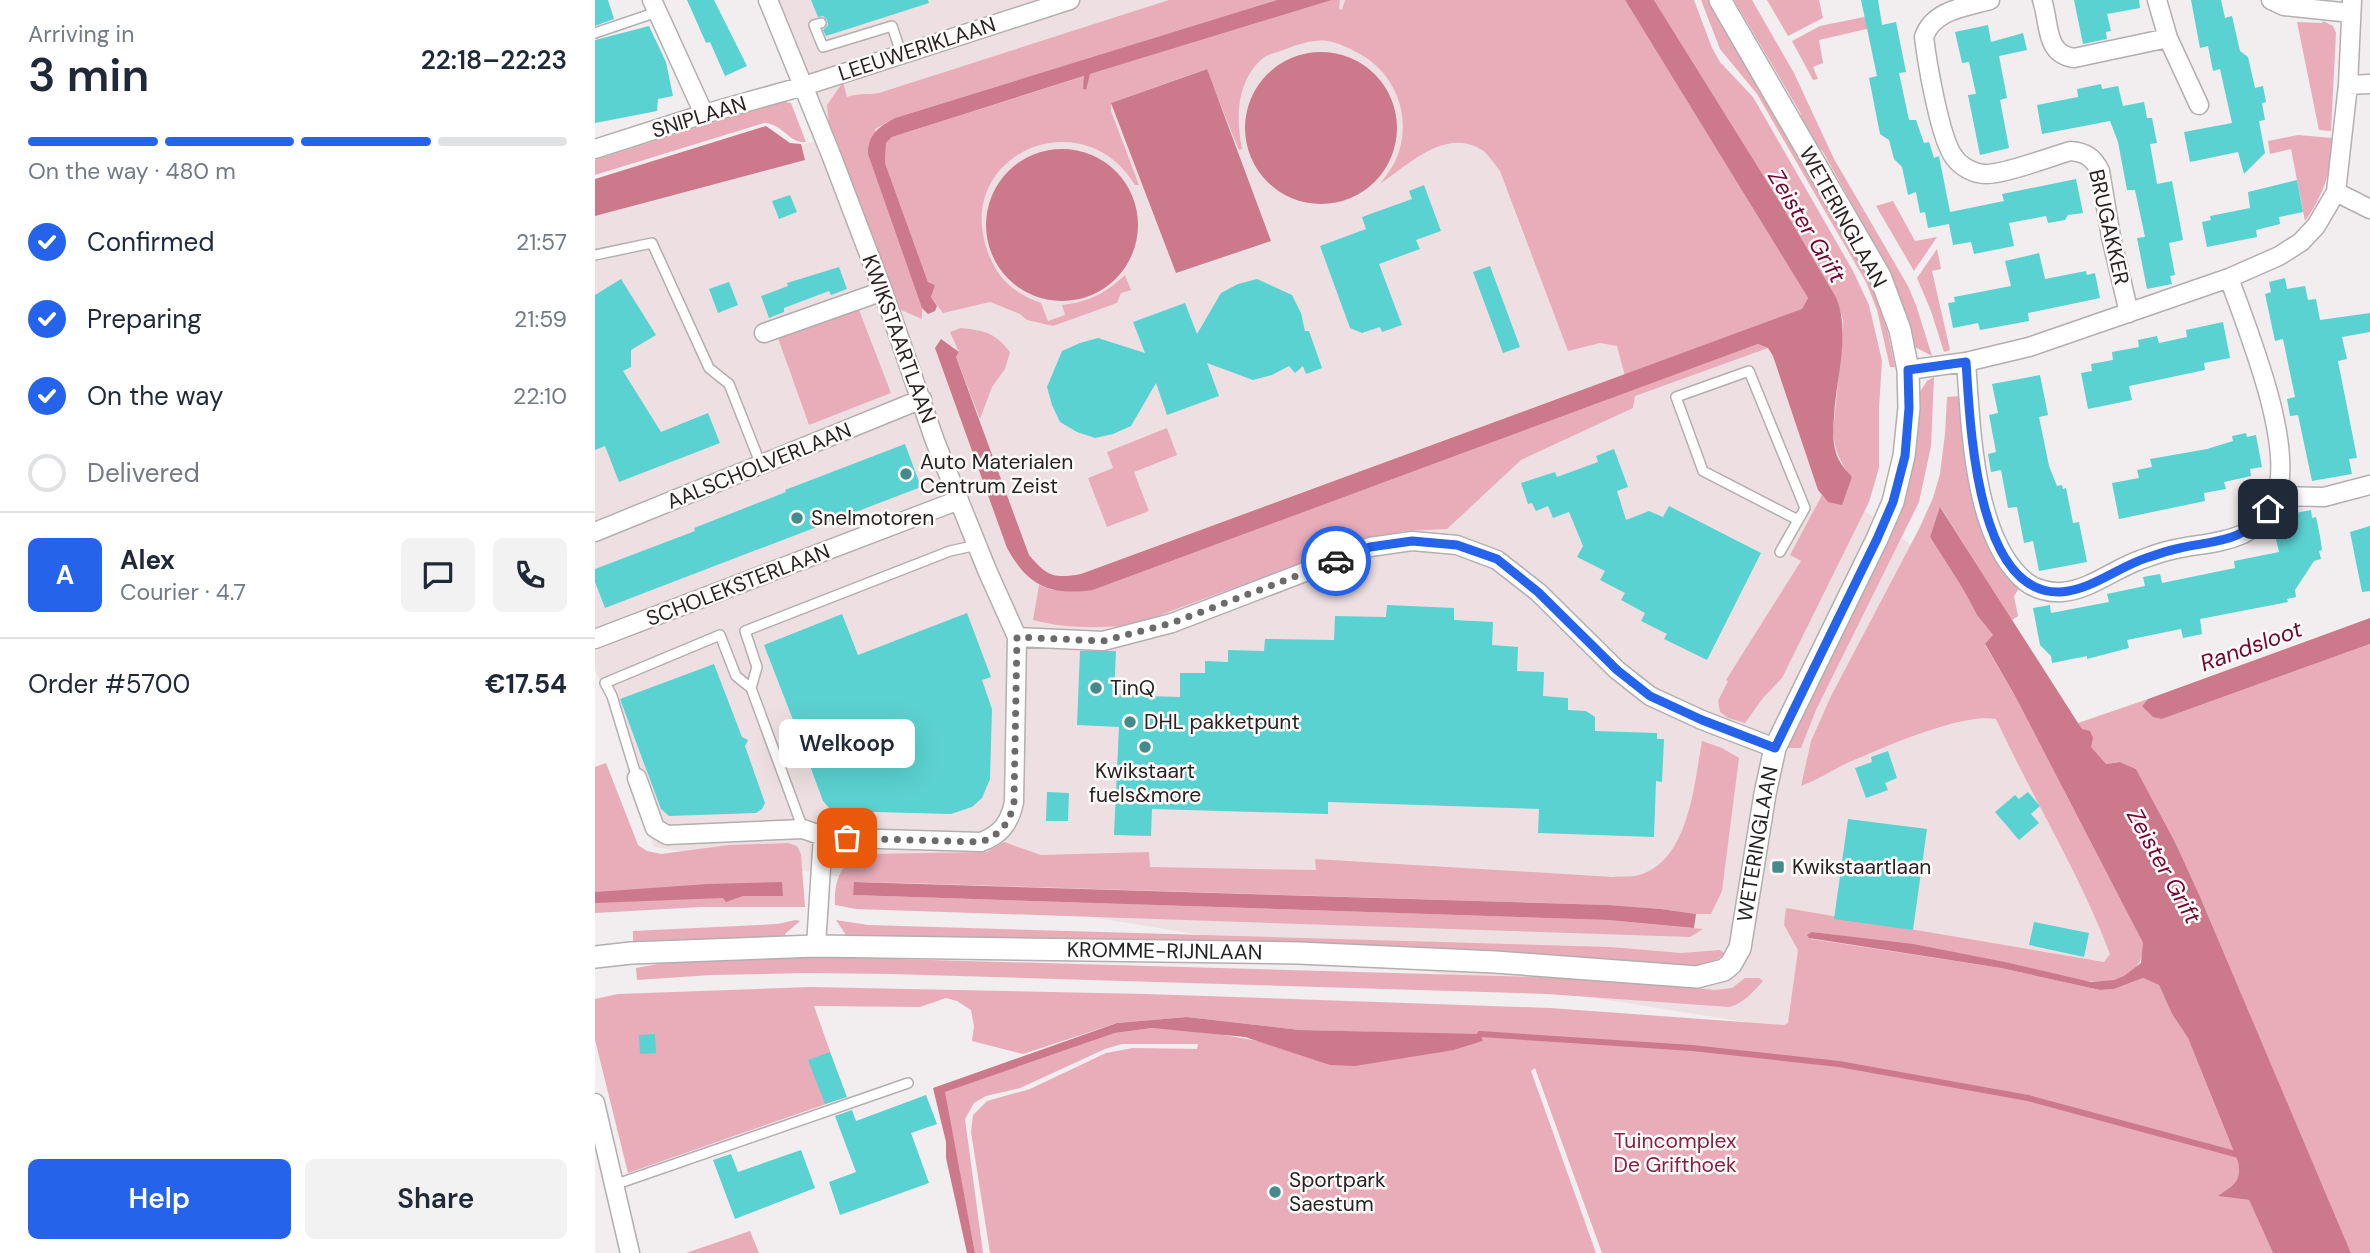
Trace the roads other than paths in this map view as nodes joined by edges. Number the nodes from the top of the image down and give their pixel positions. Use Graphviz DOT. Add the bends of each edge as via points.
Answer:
graph roads {
  1 [pos="768,0"];
  2 [pos="1070,0"];
  3 [pos="1720,0"];
  4 [pos="1990,0"];
  5 [pos="2042,0"];
  6 [pos="2157,0"];
  7 [pos="2271,0"];
  8 [pos="655,6"];
  9 [pos="2352,6"];
  10 [pos="821,23"];
  11 [pos="595,33"];
  12 [pos="2168,38"];
  13 [pos="901,53"];
  14 [pos="2370,84"];
  15 [pos="2348,85"];
  16 [pos="804,86"];
  17 [pos="2199,105"];
  18 [pos="704,114"];
  19 [pos="595,149"];
  20 [pos="2336,192"];
  21 [pos="2370,209"];
  22 [pos="595,255"];
  23 [pos="2229,278"];
  24 [pos="883,291"];
  25 [pos="2129,313"];
  26 [pos="764,333"];
  27 [pos="1966,362"];
  28 [pos="1908,370"];
  29 [pos="922,400"];
  30 [pos="761,465"];
  31 [pos="2370,485"];
  32 [pos="2276,496"];
  33 [pos="959,500"];
  34 [pos="1798,520"];
  35 [pos="595,532"];
  36 [pos="977,545"];
  37 [pos="1780,552"];
  38 [pos="1017,637"];
  39 [pos="595,639"];
  40 [pos="751,688"];
  41 [pos="1775,748"];
  42 [pos="637,778"];
  43 [pos="803,829"];
  44 [pos="823,836"];
  45 [pos="816,946"];
  46 [pos="595,957"];
  47 [pos="1731,964"];
  48 [pos="908,1083"];
  49 [pos="595,1103"];
  50 [pos="614,1185"];
  51 [pos="630,1253"];
  1 -- 16 [label="street, KWIKSTAARTLAAN"];
  2 -- 13 [label="street, LEEUWERIKLAAN"];
  3 -- 28 [label="street, WETERINGLAAN" via="1880,276 1900,330"];
  4 -- 25 [label="street, BRUGAKKER" via="1936,18 1924,37 1947,145 1960,163 1983,174 2070,151 2089,156 2100,171"];
  5 -- 12 [label="street" via="2050,41 2066,57"];
  6 -- 12 [label="street"];
  7 -- 9 [label="street, BRUGAKKER" via="2284,6"];
  8 -- 11 [label="lane"];
  8 -- 18 [label="street"];
  9 -- 15 [label="street, BRUGAKKER"];
  10 -- 13 [label="lane" via="814,25 823,47 892,26"];
  12 -- 17 [label="street"];
  13 -- 16 [label="street, LEEUWERIKLAAN"];
  14 -- 15 [label="street"];
  15 -- 20 [label="street, BRUGAKKER"];
  16 -- 18 [label="street, SNIPLAAN"];
  16 -- 24 [label="street, KWIKSTAARTLAAN"];
  18 -- 19 [label="street, SNIPLAAN"];
  20 -- 21 [label="street"];
  20 -- 23 [label="street, BRUGAKKER" via="2301,242"];
  22 -- 30 [label="lane" via="652,243 709,368 729,384"];
  23 -- 25 [label="street, BRUGAKKER"];
  23 -- 32 [label="street" via="2269,400 2279,449"];
  24 -- 26 [label="street"];
  24 -- 29 [label="street, KWIKSTAARTLAAN"];
  25 -- 27 [label="street, BRUGAKKER" via="2029,347"];
  27 -- 28 [label="street, BRUGAKKER"];
  27 -- 32 [label="street" via="1972,443 1985,511 2015,572 2029,585 2062,592 2088,585 2138,560 2221,542 2259,522"];
  28 -- 41 [label="street, WETERINGLAAN" via="1905,456 1893,502"];
  29 -- 30 [label="street, AALSCHOLVERLAAN"];
  29 -- 33 [label="street, KWIKSTAARTLAAN"];
  30 -- 35 [label="street, AALSCHOLVERLAAN"];
  31 -- 32 [label="street" via="2324,497"];
  33 -- 36 [label="street, KWIKSTAARTLAAN"];
  33 -- 39 [label="street, SCHOLEKSTERLAAN"];
  34 -- 34 [label="lane" via="1703,471 1676,397 1749,371 1805,508"];
  34 -- 37 [label="lane"];
  36 -- 38 [label="street, KWIKSTAARTLAAN"];
  36 -- 40 [label="lane" via="950,551 745,631 757,667"];
  38 -- 41 [label="street" via="1103,641 1172,623 1370,547 1412,541 1457,545 1497,559 1650,696"];
  38 -- 44 [label="street" via="1014,802 1005,827 989,839 974,842"];
  40 -- 42 [label="lane" via="736,676 720,635 605,682"];
  40 -- 43 [label="lane"];
  41 -- 47 [label="street, WETERINGLAAN" via="1744,938"];
  42 -- 43 [label="street" via="655,828 667,835"];
  43 -- 44 [label="street"];
  44 -- 45 [label="street"];
  45 -- 46 [label="street, KROMME-RIJNLAAN"];
  45 -- 47 [label="street, KROMME-RIJNLAAN" via="1300,953 1697,977"];
  48 -- 50 [label="lane"];
  49 -- 50 [label="street"];
  50 -- 51 [label="street"];
}
